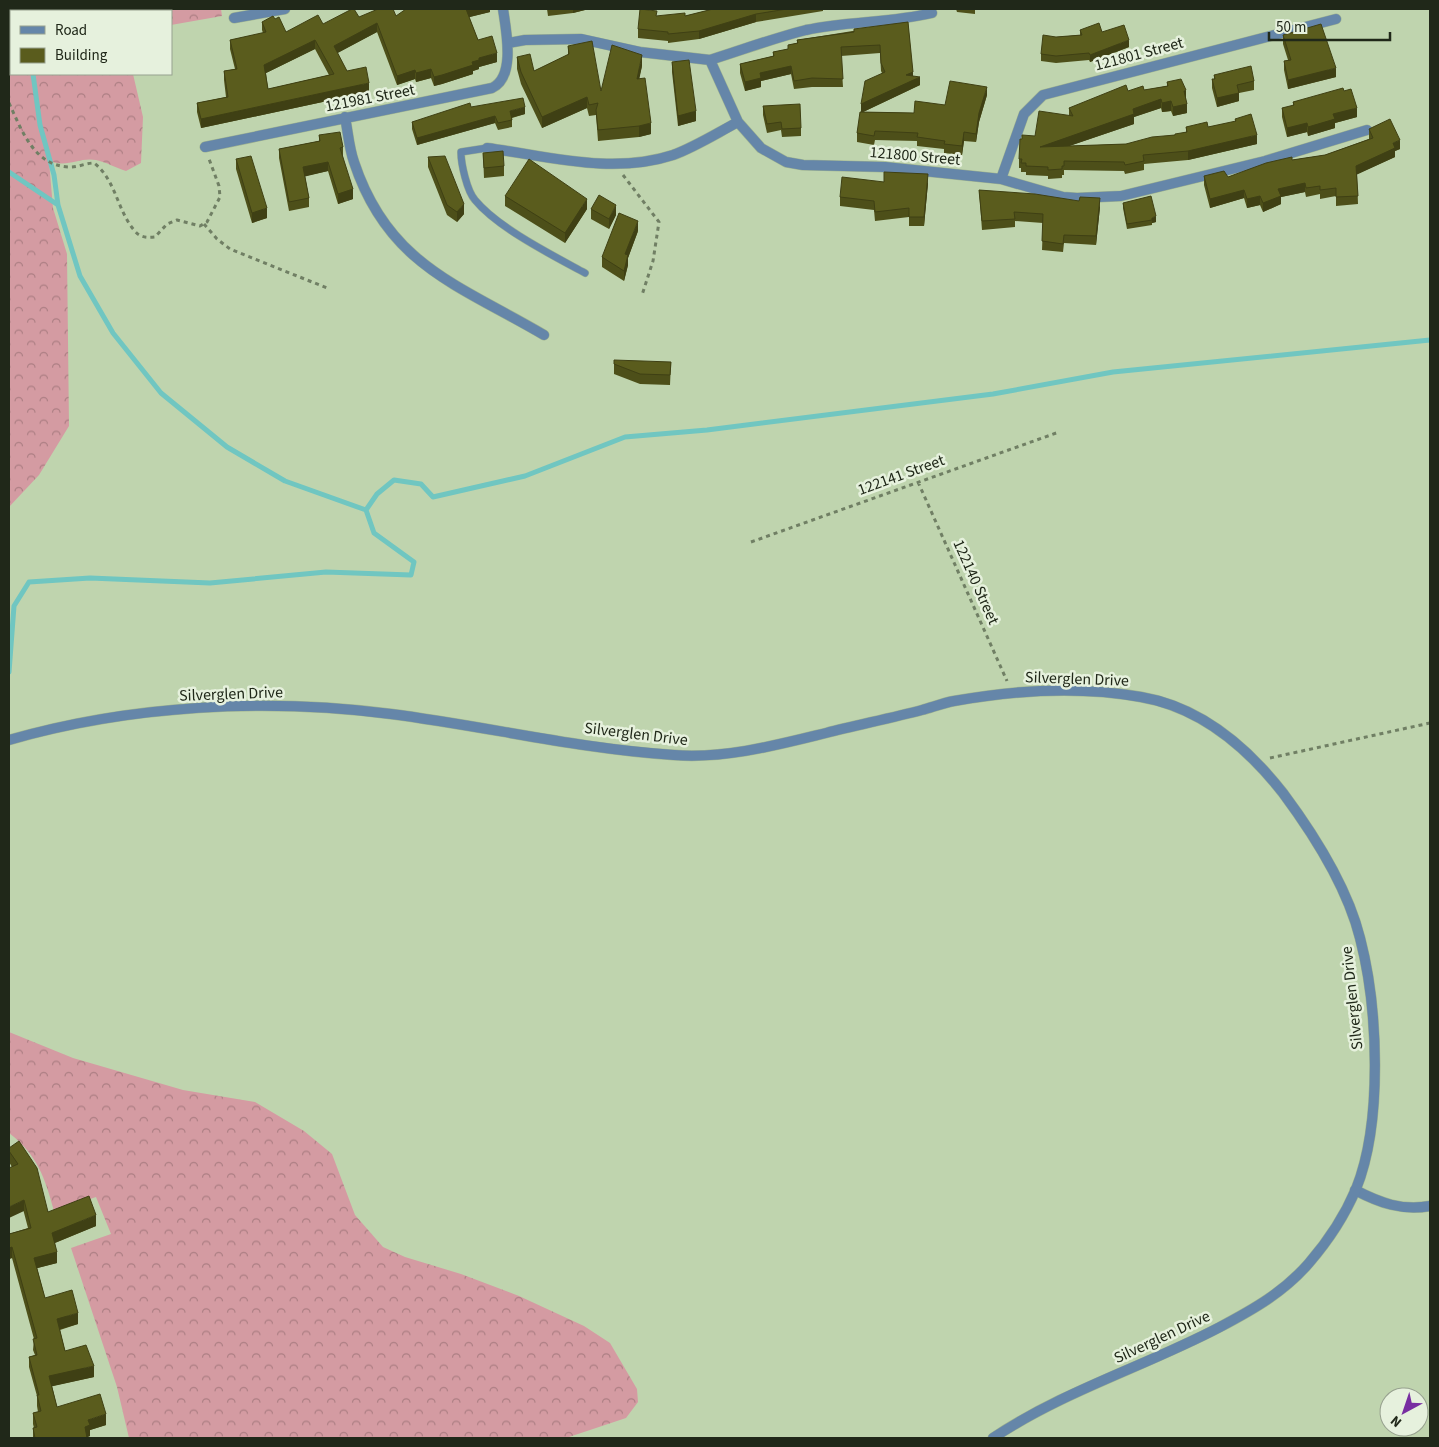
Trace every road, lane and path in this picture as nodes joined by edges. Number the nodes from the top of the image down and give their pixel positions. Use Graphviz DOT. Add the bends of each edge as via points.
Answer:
graph roads {
  1 [pos="285,9"];
  2 [pos="503,9"];
  3 [pos="932,14"];
  4 [pos="234,18"];
  5 [pos="1336,20"];
  6 [pos="508,43"];
  7 [pos="710,60"];
  8 [pos="9,103"];
  9 [pos="345,117"];
  10 [pos="738,122"];
  11 [pos="1368,130"];
  12 [pos="205,147"];
  13 [pos="487,148"];
  14 [pos="615,165"];
  15 [pos="1001,179"];
  16 [pos="204,224"];
  17 [pos="585,273"];
  18 [pos="327,288"];
  19 [pos="642,295"];
  20 [pos="544,335"];
  21 [pos="1059,432"];
  22 [pos="918,482"];
  23 [pos="751,542"];
  24 [pos="1012,693"];
  25 [pos="1430,723"];
  26 [pos="9,740"];
  27 [pos="1256,761"];
  28 [pos="1355,1190"];
  29 [pos="1430,1206"];
  30 [pos="993,1438"];
  1 -- 4 [label="street"];
  2 -- 6 [label="street, 121981 Street"];
  3 -- 7 [label="street" via="805,30"];
  5 -- 15 [label="street, 121801 Street" via="1051,91 1024,114"];
  6 -- 7 [label="street" via="581,39 640,52"];
  6 -- 9 [label="street, 121981 Street" via="504,75 500,84 492,88"];
  7 -- 10 [label="street, 121800 Street"];
  8 -- 16 [label="path" via="30,144 42,159 55,165 75,167 94,162 101,168 134,232 145,238 155,237 167,224 178,220 200,226"];
  9 -- 12 [label="street, 121981 Street"];
  9 -- 20 [label="street" via="353,160 363,188 392,236 441,277"];
  10 -- 14 [label="street" via="673,155"];
  10 -- 15 [label="street, 121800 Street" via="761,148 786,162 885,167"];
  11 -- 15 [label="street, 121800 Street" via="1265,161 1121,196 1093,199 1064,197"];
  12 -- 16 [label="path" via="220,197"];
  13 -- 14 [label="street"];
  13 -- 17 [label="lane" via="461,152 475,201 502,224"];
  14 -- 19 [label="path" via="659,222 653,261"];
  16 -- 18 [label="path" via="230,249"];
  21 -- 22 [label="path, 122141 Street"];
  22 -- 23 [label="path, 122141 Street"];
  22 -- 24 [label="path, 122140 Street"];
  24 -- 26 [label="street, Silverglen Drive" via="948,702 756,749 699,756 649,753 513,735 385,713 300,707 230,706 150,713 73,724"];
  24 -- 27 [label="street, Silverglen Drive" via="1109,692 1148,698 1190,713 1218,729"];
  25 -- 27 [label="path"];
  27 -- 28 [label="street, Silverglen Drive" via="1287,798 1315,840 1336,878 1360,935 1371,999 1374,1048 1371,1128"];
  28 -- 29 [label="street" via="1390,1206"];
  28 -- 30 [label="street, Silverglen Drive" via="1322,1247 1275,1295 1203,1336 1051,1405"];
}
